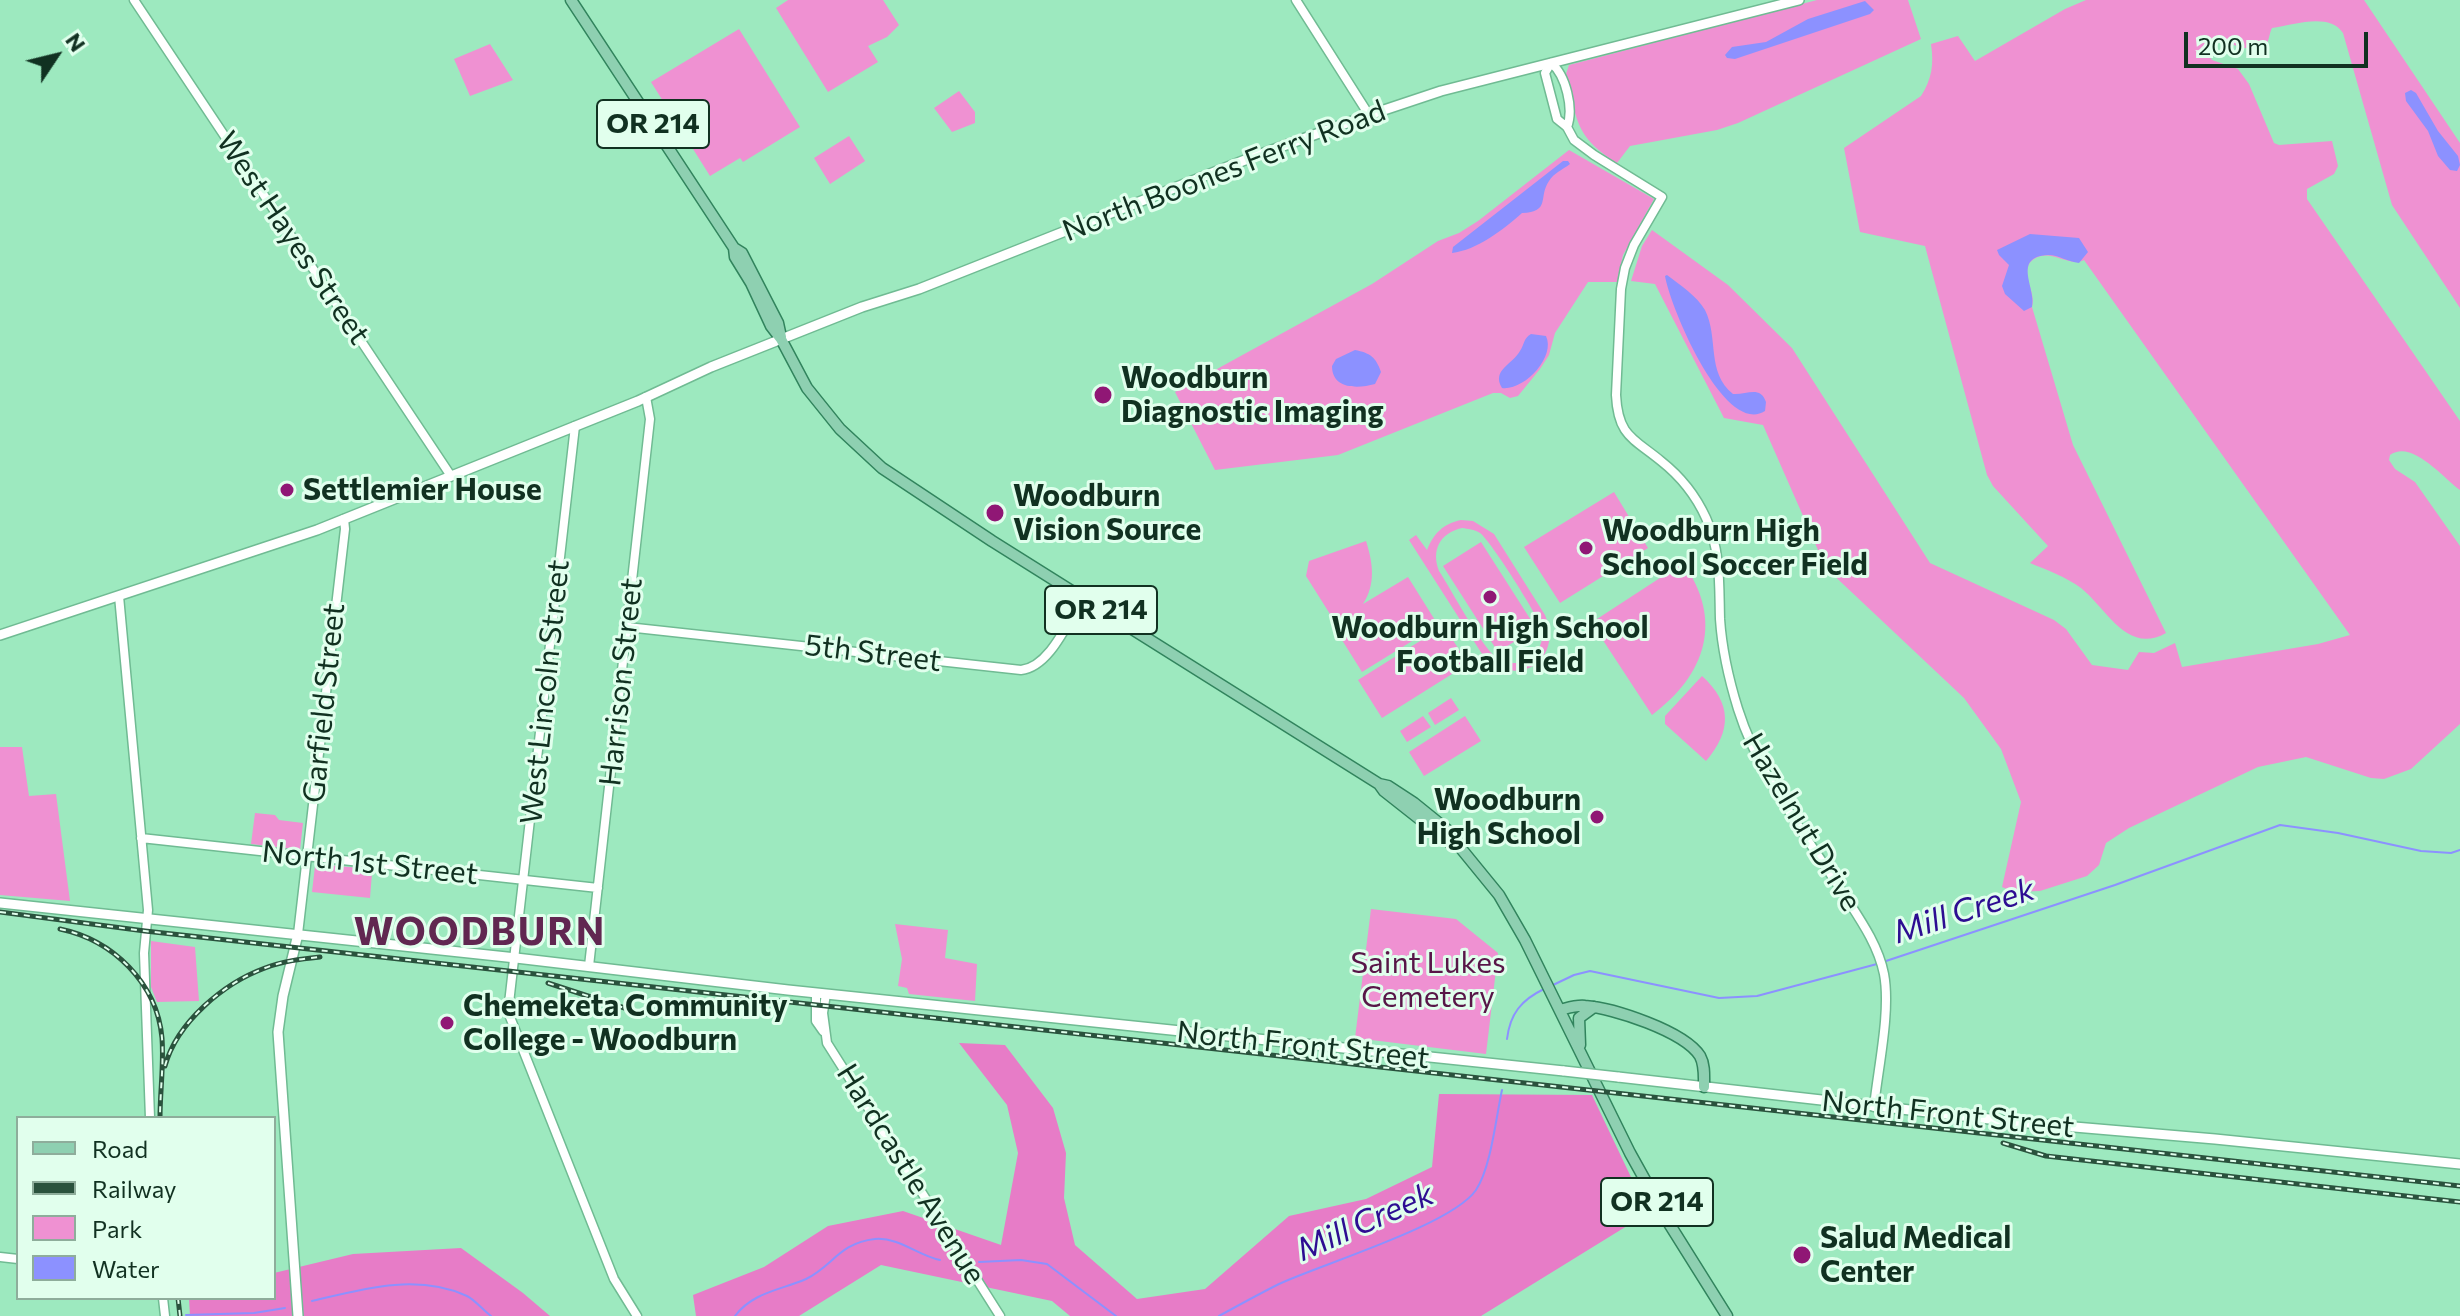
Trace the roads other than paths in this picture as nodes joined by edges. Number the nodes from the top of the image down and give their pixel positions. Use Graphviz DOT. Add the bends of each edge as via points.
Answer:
graph roads {
  1 [pos="134,0"];
  2 [pos="571,0"];
  3 [pos="1296,0"];
  4 [pos="1799,0"];
  5 [pos="1551,63"];
  6 [pos="1369,115"];
  7 [pos="1567,127"];
  8 [pos="781,339"];
  9 [pos="646,397"];
  10 [pos="575,426"];
  11 [pos="451,476"];
  12 [pos="344,519"];
  13 [pos="119,596"];
  14 [pos="1083,598"];
  15 [pos="627,627"];
  16 [pos="0,635"];
  17 [pos="141,838"];
  18 [pos="308,856"];
  19 [pos="525,879"];
  20 [pos="598,888"];
  21 [pos="0,903"];
  22 [pos="147,919"];
  23 [pos="298,934"];
  24 [pos="516,958"];
  25 [pos="589,966"];
  26 [pos="821,994"];
  27 [pos="1594,1007"];
  28 [pos="1560,1010"];
  29 [pos="1582,1057"];
  30 [pos="1704,1087"];
  31 [pos="1874,1107"];
  32 [pos="150,1116"];
  33 [pos="2460,1164"];
  34 [pos="298,1316"];
  35 [pos="637,1316"];
  36 [pos="1000,1316"];
  37 [pos="1727,1316"];
  1 -- 11 [label="street, West Hayes Street"];
  2 -- 8 [label="main road, OR 214" via="742,253"];
  3 -- 6 [label="street"];
  4 -- 5 [label="main road, North Boones Ferry Road"];
  5 -- 6 [label="main road, North Boones Ferry Road"];
  5 -- 7 [label="street" via="1560,70 1571,116"];
  5 -- 7 [label="street" via="1545,73 1557,119"];
  6 -- 8 [label="main road, North Boones Ferry Road"];
  7 -- 31 [label="street, Hazelnut Drive" via="1586,150 1662,197 1623,274 1619,420 1632,440 1684,483 1706,518 1719,565 1726,663 1747,734 1880,957 1885,1007"];
  8 -- 9 [label="main road, North Boones Ferry Road"];
  8 -- 14 [label="main road, OR 214" via="814,398 876,462"];
  9 -- 10 [label="main road, North Boones Ferry Road"];
  9 -- 15 [label="street, Harrison Street" via="650,419"];
  10 -- 11 [label="main road, North Boones Ferry Road"];
  10 -- 19 [label="street, West Lincoln Street"];
  11 -- 12 [label="main road, North Boones Ferry Road"];
  12 -- 13 [label="main road, North Boones Ferry Road"];
  12 -- 18 [label="street, Garfield Street"];
  13 -- 16 [label="main road, North Boones Ferry Road"];
  13 -- 17 [label="street"];
  14 -- 15 [label="street, 5th Street" via="1042,662 1021,670"];
  14 -- 28 [label="main road, OR 214" via="1379,784 1459,846 1510,913"];
  15 -- 20 [label="street, Harrison Street"];
  17 -- 18 [label="street, North 1st Street"];
  17 -- 22 [label="street"];
  18 -- 19 [label="street, North 1st Street"];
  18 -- 23 [label="street, Garfield Street"];
  19 -- 20 [label="street, North 1st Street"];
  19 -- 24 [label="street, West Lincoln Street"];
  20 -- 25 [label="street, Harrison Street"];
  21 -- 22 [label="main road, North Front Street"];
  22 -- 23 [label="main road, North Front Street"];
  22 -- 32 [label="street"];
  23 -- 24 [label="main road, North Front Street"];
  23 -- 34 [label="main road" via="278,1032"];
  24 -- 25 [label="main road, North Front Street"];
  24 -- 35 [label="street, West Lincoln Street" via="511,1023 612,1275"];
  25 -- 26 [label="main road, North Front Street"];
  26 -- 30 [label="main road, North Front Street, bridge"];
  26 -- 36 [label="street, Hardcastle Avenue" via="827,1043"];
  27 -- 28 [label="main road"];
  27 -- 29 [label="main road" via="1578,1022"];
  27 -- 30 [label="main road" via="1682,1038 1702,1059"];
  28 -- 29 [label="main road, OR 214"];
  29 -- 37 [label="main road, OR 214" via="1647,1186"];
  30 -- 31 [label="main road, North Front Street"];
  31 -- 33 [label="main road, North Front Street"];
}
